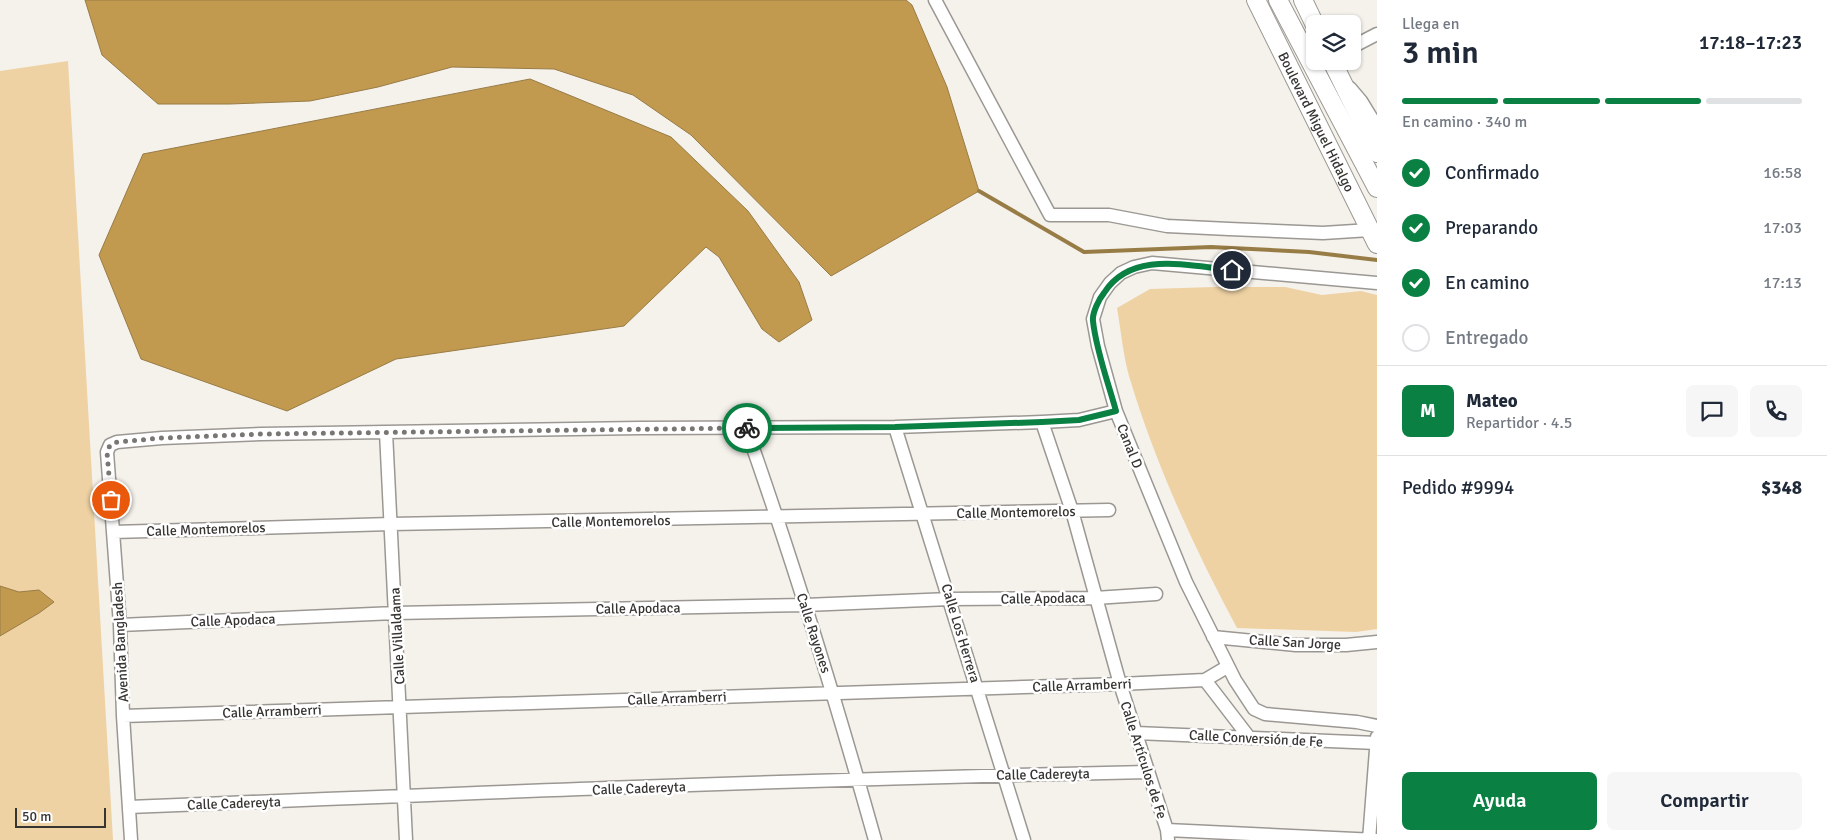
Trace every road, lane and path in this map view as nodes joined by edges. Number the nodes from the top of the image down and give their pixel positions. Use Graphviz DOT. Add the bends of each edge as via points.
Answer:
graph roads {
  1 [pos="935,0"];
  2 [pos="1256,0"];
  3 [pos="1278,0"];
  4 [pos="1304,0"];
  5 [pos="1311,15"];
  6 [pos="1377,34"];
  7 [pos="1361,42"];
  8 [pos="1337,70"];
  9 [pos="1372,131"];
  10 [pos="1377,153"];
  11 [pos="1377,188"];
  12 [pos="1374,238"];
  13 [pos="1377,283"];
  14 [pos="1116,411"];
  15 [pos="1042,422"];
  16 [pos="895,427"];
  17 [pos="746,428"];
  18 [pos="386,432"];
  19 [pos="1109,510"];
  20 [pos="1072,511"];
  21 [pos="924,513"];
  22 [pos="778,518"];
  23 [pos="391,524"];
  24 [pos="113,532"];
  25 [pos="1156,594"];
  26 [pos="1096,598"];
  27 [pos="950,599"];
  28 [pos="805,605"];
  29 [pos="395,614"];
  30 [pos="120,625"];
  31 [pos="1213,637"];
  32 [pos="1377,642"];
  33 [pos="1227,667"];
  34 [pos="1205,680"];
  35 [pos="1120,684"];
  36 [pos="978,688"];
  37 [pos="833,693"];
  38 [pos="400,707"];
  39 [pos="123,716"];
  40 [pos="1377,726"];
  41 [pos="1136,733"];
  42 [pos="1248,736"];
  43 [pos="1377,737"];
  44 [pos="1377,743"];
  45 [pos="1148,772"];
  46 [pos="1004,775"];
  47 [pos="858,780"];
  48 [pos="405,795"];
  49 [pos="129,807"];
  50 [pos="1167,835"];
  51 [pos="131,840"];
  52 [pos="406,840"];
  53 [pos="875,840"];
  54 [pos="1024,840"];
  55 [pos="1372,840"];
  1 -- 12 [label="street" via="1050,215 1109,214 1167,226"];
  2 -- 12 [label="main road, Boulevard Miguel Hidalgo"];
  3 -- 11 [label="main road, Boulevard Miguel Hidalgo"];
  4 -- 5 [label="main road"];
  6 -- 7 [label="street"];
  8 -- 9 [label="main road"];
  9 -- 10 [label="main road"];
  13 -- 14 [label="street, Canal D" via="1152,263 1121,273 1100,297 1092,319"];
  14 -- 15 [label="street" via="1079,420"];
  14 -- 31 [label="street, Canal D" via="1186,582"];
  15 -- 16 [label="street"];
  15 -- 20 [label="street, Calle Artículos de Fe"];
  16 -- 17 [label="street"];
  16 -- 21 [label="street, Calle Los Herrera"];
  17 -- 18 [label="street"];
  17 -- 22 [label="street, Calle Rayones"];
  18 -- 23 [label="street, Calle Villaldama"];
  18 -- 24 [label="street, Avenida Bangladesh" via="206,436 117,442 110,445 107,452"];
  19 -- 20 [label="street, Calle Montemorelos"];
  20 -- 21 [label="street, Calle Montemorelos"];
  20 -- 26 [label="street, Calle Artículos de Fe"];
  21 -- 22 [label="street, Calle Montemorelos"];
  21 -- 27 [label="street, Calle Los Herrera"];
  22 -- 23 [label="street, Calle Montemorelos"];
  22 -- 28 [label="street, Calle Rayones"];
  23 -- 24 [label="street, Calle Montemorelos"];
  23 -- 29 [label="street, Calle Villaldama"];
  24 -- 30 [label="street, Avenida Bangladesh"];
  25 -- 26 [label="street, Calle Apodaca"];
  26 -- 27 [label="street, Calle Apodaca"];
  26 -- 35 [label="street, Calle Artículos de Fe"];
  27 -- 28 [label="street, Calle Apodaca"];
  27 -- 36 [label="street, Calle Los Herrera"];
  28 -- 29 [label="street, Calle Apodaca"];
  28 -- 37 [label="street, Calle Rayones"];
  29 -- 30 [label="street, Calle Apodaca"];
  29 -- 38 [label="street, Calle Villaldama"];
  30 -- 39 [label="street, Avenida Bangladesh"];
  31 -- 32 [label="street, Calle San Jorge" via="1296,645"];
  31 -- 33 [label="street, Canal D"];
  33 -- 34 [label="street, Calle Arramberri"];
  33 -- 40 [label="street, Canal D" via="1254,709 1265,714"];
  34 -- 35 [label="street, Calle Arramberri"];
  34 -- 42 [label="street"];
  35 -- 36 [label="street, Calle Arramberri"];
  35 -- 41 [label="street, Calle Artículos de Fe"];
  36 -- 37 [label="street, Calle Arramberri"];
  36 -- 46 [label="street, Calle Los Herrera"];
  37 -- 38 [label="street, Calle Arramberri"];
  37 -- 47 [label="street, Calle Rayones"];
  38 -- 39 [label="street, Calle Arramberri"];
  38 -- 48 [label="street, Calle Villaldama"];
  39 -- 49 [label="street, Avenida Bangladesh"];
  41 -- 42 [label="street, Calle Conversión de Fe"];
  41 -- 45 [label="street, Calle Artículos de Fe"];
  42 -- 44 [label="street, Calle Conversión de Fe"];
  43 -- 44 [label="street"];
  44 -- 55 [label="street"];
  45 -- 46 [label="street, Calle Cadereyta"];
  45 -- 50 [label="street, Calle Artículos de Fe"];
  46 -- 47 [label="street, Calle Cadereyta"];
  46 -- 54 [label="street, Calle Los Herrera"];
  47 -- 48 [label="street, Calle Cadereyta"];
  47 -- 53 [label="street, Calle Rayones"];
  48 -- 49 [label="street, Calle Cadereyta"];
  48 -- 52 [label="street, Calle Villaldama"];
  49 -- 51 [label="street, Avenida Bangladesh"];
  50 -- 55 [label="street"];
}
